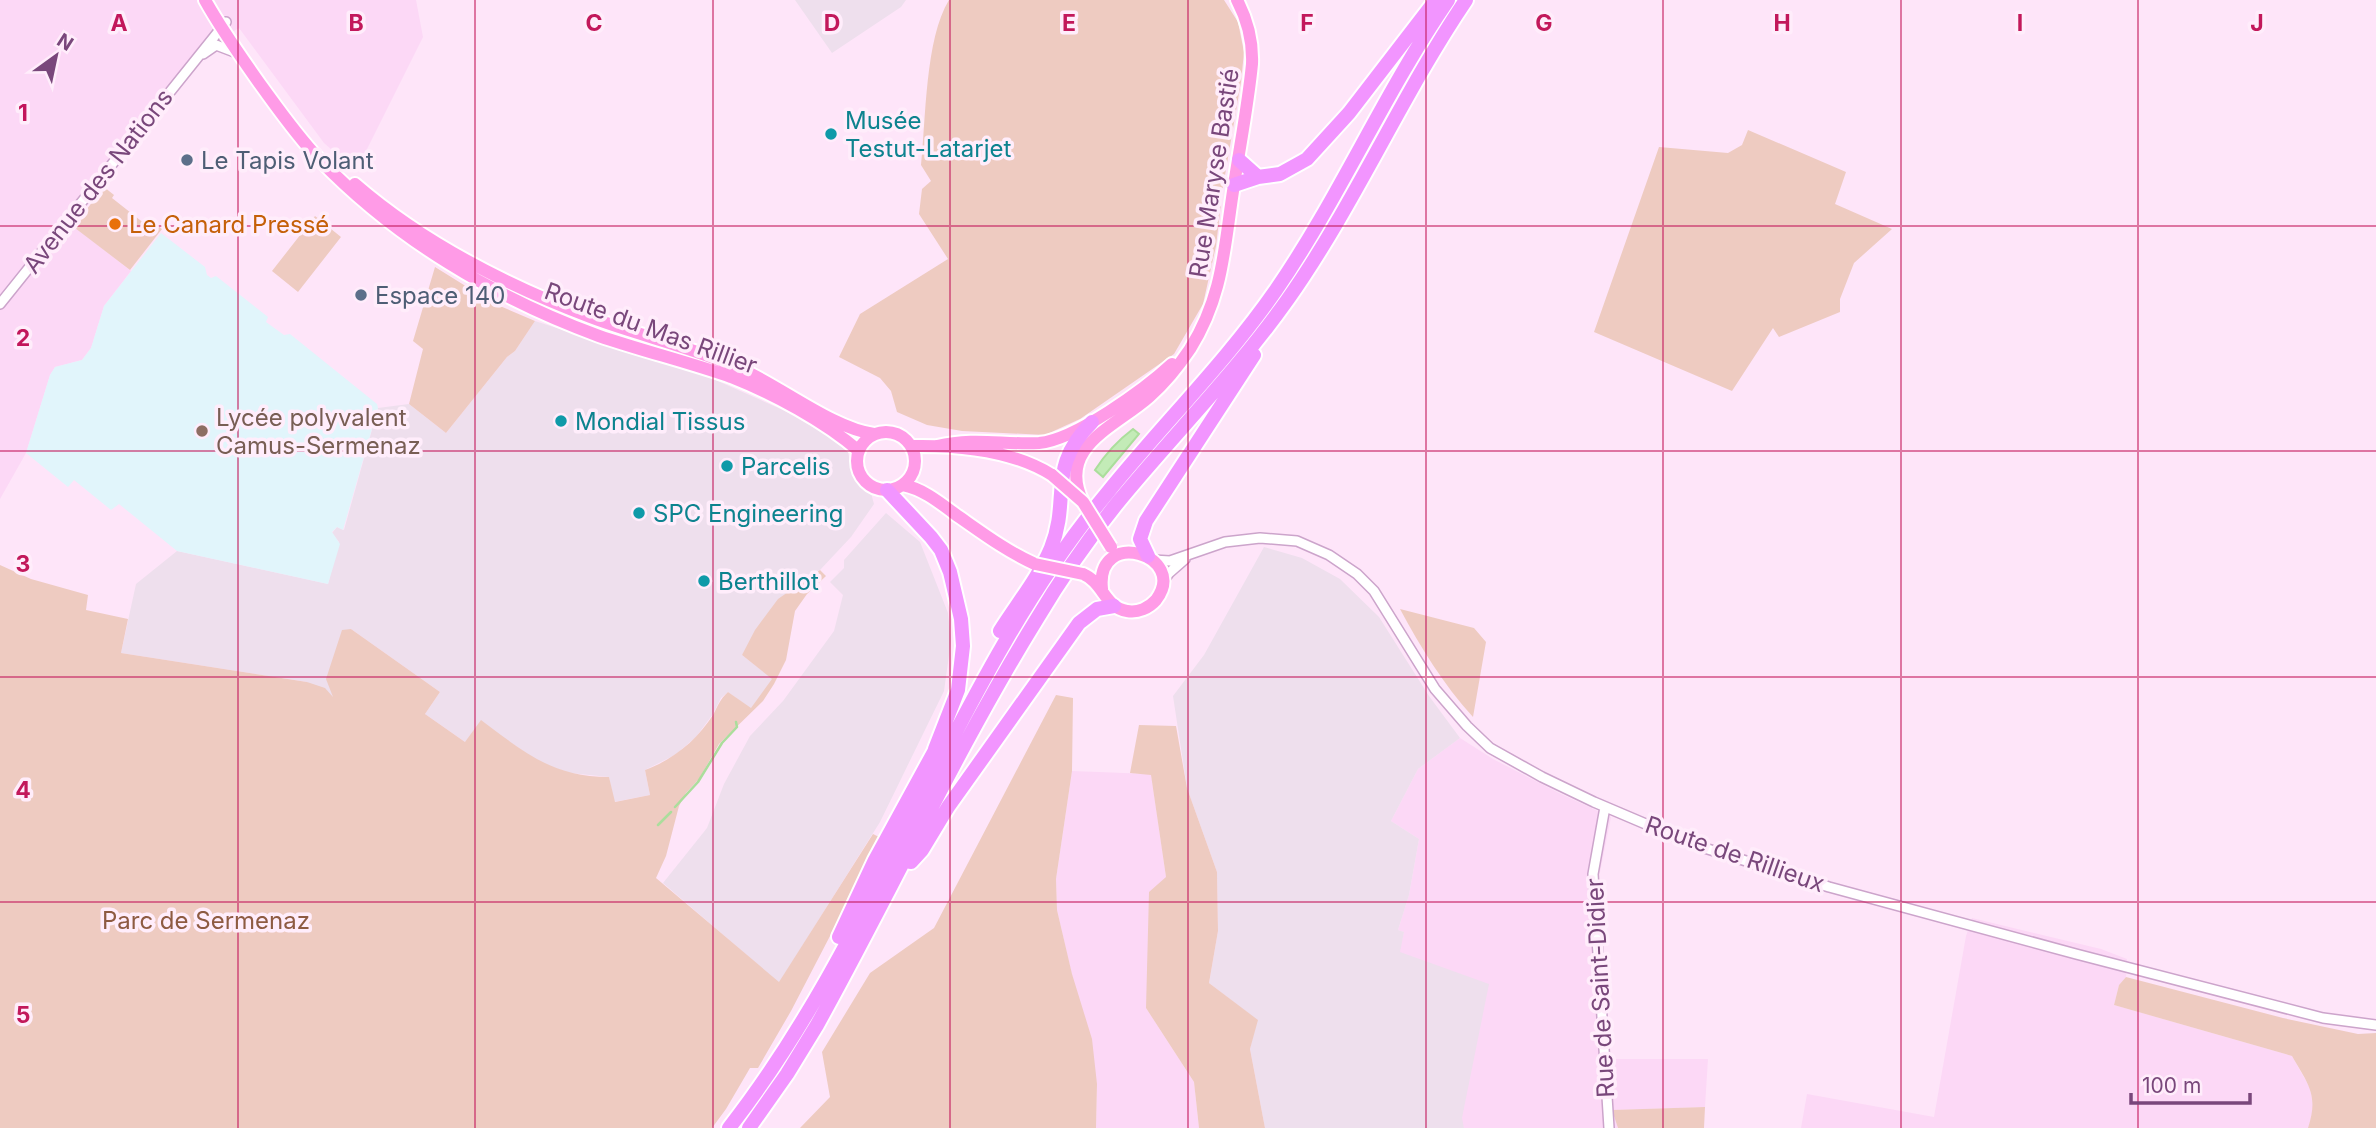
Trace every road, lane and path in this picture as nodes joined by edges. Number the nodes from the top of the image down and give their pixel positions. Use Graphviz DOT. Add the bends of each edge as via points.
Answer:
graph roads {
  1 [pos="207,0"];
  2 [pos="1237,0"];
  3 [pos="1436,0"];
  4 [pos="1447,0"];
  5 [pos="1466,0"];
  6 [pos="223,24"];
  7 [pos="239,54"];
  8 [pos="196,59"];
  9 [pos="1239,160"];
  10 [pos="1258,177"];
  11 [pos="1234,186"];
  12 [pos="1287,300"];
  13 [pos="0,304"];
  14 [pos="1189,349"];
  15 [pos="1091,422"];
  16 [pos="874,435"];
  17 [pos="911,446"];
  18 [pos="937,446"];
  19 [pos="859,451"];
  20 [pos="903,485"];
  21 [pos="887,490"];
  22 [pos="1083,502"];
  23 [pos="1117,550"];
  24 [pos="1192,554"];
  25 [pos="1150,558"];
  26 [pos="1162,583"];
  27 [pos="1102,589"];
  28 [pos="1114,606"];
  29 [pos="934,750"];
  30 [pos="1605,807"];
  31 [pos="895,879"];
  32 [pos="2376,1025"];
  33 [pos="747,1103"];
  34 [pos="729,1128"];
  35 [pos="749,1128"];
  36 [pos="1609,1128"];
  1 -- 6 [label="main road, Route du Mas Rillier"];
  2 -- 9 [label="main road, Rue Maryse Bastié" via="1252,49"];
  3 -- 10 [label="highway" via="1327,140 1295,167"];
  4 -- 33 [label="highway" via="1275,291 1108,492 1038,587 942,755 804,1019"];
  5 -- 12 [label="highway"];
  6 -- 7 [label="main road, Route du Mas Rillier"];
  6 -- 8 [label="street, Avenue des Nations"];
  6 -- 16 [label="main road, Route du Mas Rillier" via="333,164 417,230 478,268 589,316 739,368 852,430"];
  7 -- 8 [label="street" via="216,45"];
  7 -- 19 [label="main road, Route du Mas Rillier" via="317,158 373,210 427,249 492,288 599,336 733,378 822,423"];
  8 -- 13 [label="street, Avenue des Nations"];
  9 -- 10 [label="highway"];
  9 -- 11 [label="main road, Rue Maryse Bastié"];
  10 -- 11 [label="highway"];
  11 -- 14 [label="main road, Rue Maryse Bastié" via="1219,283 1207,319"];
  12 -- 25 [label="highway" via="1146,521 1140,539"];
  12 -- 31 [label="highway" via="1118,502 1058,586 983,711"];
  14 -- 15 [label="main road, Rue Maryse Bastié" via="1155,379"];
  14 -- 22 [label="main road, Rue Maryse Bastié" via="1171,377 1092,440 1078,461 1075,481"];
  15 -- 18 [label="main road, Rue Maryse Bastié" via="1040,443 979,440"];
  15 -- 29 [label="highway" via="1064,464 1051,548"];
  16 -- 17 [label="main road" via="894,433"];
  16 -- 19 [label="main road"];
  17 -- 18 [label="main road"];
  17 -- 20 [label="main road" via="914,471"];
  18 -- 22 [label="main road, bridge" via="1032,464"];
  19 -- 21 [label="main road" via="862,477"];
  20 -- 21 [label="main road"];
  20 -- 27 [label="main road, bridge" via="927,494 993,541 1035,564 1083,574"];
  21 -- 29 [label="highway" via="941,550 961,620 958,690"];
  22 -- 23 [label="main road, bridge"];
  23 -- 25 [label="main road"];
  23 -- 27 [label="main road" via="1103,573"];
  24 -- 25 [label="street, Route de Rillieux" via="1170,561"];
  24 -- 26 [label="street"];
  24 -- 30 [label="street, Route de Rillieux" via="1241,539 1297,541 1329,555 1374,592 1435,689 1490,748"];
  25 -- 26 [label="main road" via="1160,570"];
  26 -- 28 [label="main road" via="1155,601 1141,610"];
  27 -- 28 [label="main road"];
  28 -- 31 [label="highway" via="1097,608 1079,623 947,807 922,850"];
  29 -- 33 [label="highway" via="829,957"];
  30 -- 32 [label="street, Route de Rillieux" via="1695,845 1829,887 2302,1013"];
  30 -- 36 [label="street, Rue de Saint-Didier" via="1594,874"];
  31 -- 35 [label="highway" via="817,1025"];
  33 -- 34 [label="highway"];
}
